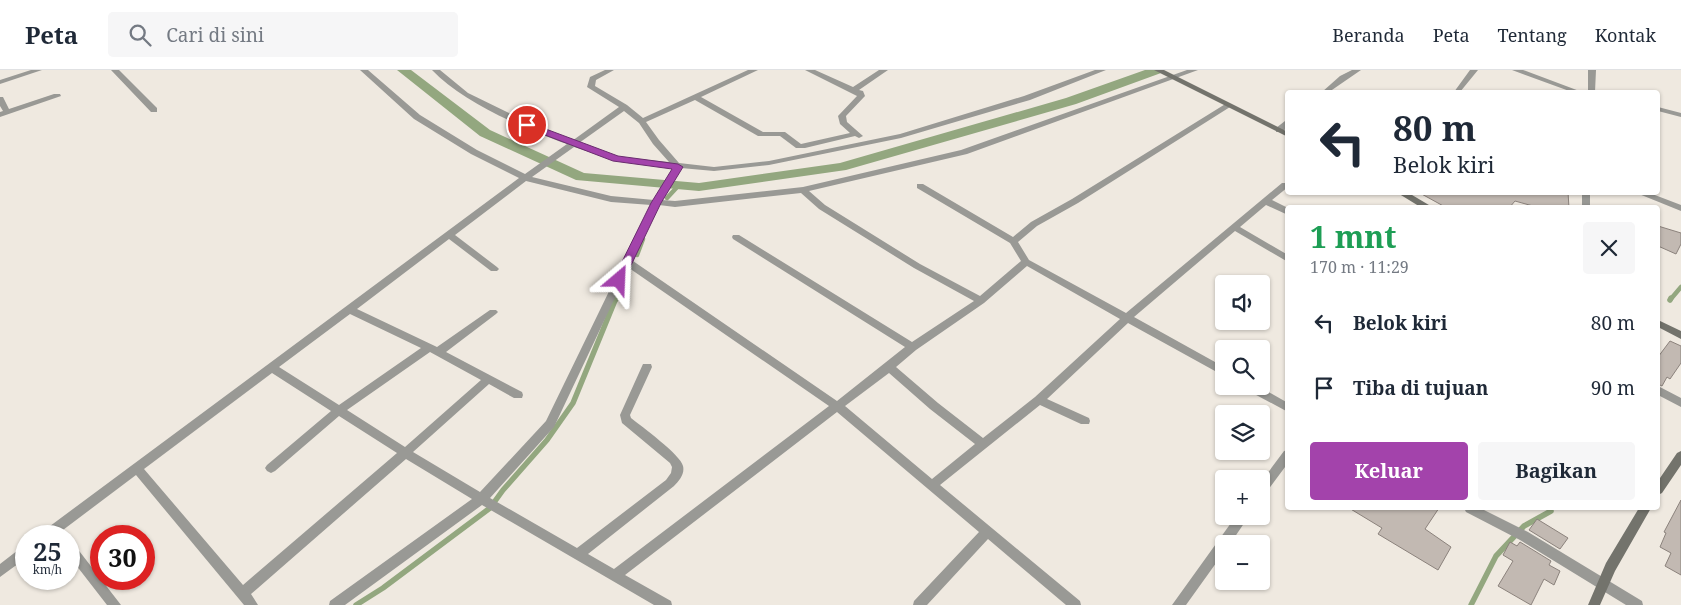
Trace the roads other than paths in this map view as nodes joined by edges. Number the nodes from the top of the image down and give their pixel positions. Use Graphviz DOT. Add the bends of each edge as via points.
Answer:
graph roads {
  1 [pos="38,70"];
  2 [pos="115,70"];
  3 [pos="364,70"];
  4 [pos="436,70"];
  5 [pos="610,70"];
  6 [pos="754,70"];
  7 [pos="809,70"];
  8 [pos="884,70"];
  9 [pos="1102,70"];
  10 [pos="1194,70"];
  11 [pos="1357,70"];
  12 [pos="1474,70"];
  13 [pos="1516,70"];
  14 [pos="1592,70"];
  15 [pos="1161,71"];
  16 [pos="1173,78"];
  17 [pos="0,82"];
  18 [pos="854,90"];
  19 [pos="1328,90"];
  20 [pos="1459,90"];
  21 [pos="1572,90"];
  22 [pos="1592,90"];
  23 [pos="57,96"];
  24 [pos="696,97"];
  25 [pos="0,99"];
  26 [pos="1228,105"];
  27 [pos="624,107"];
  28 [pos="154,110"];
  29 [pos="1660,110"];
  30 [pos="4,114"];
  31 [pos="1681,115"];
  32 [pos="642,121"];
  33 [pos="1285,125"];
  34 [pos="1279,130"];
  35 [pos="1285,133"];
  36 [pos="855,134"];
  37 [pos="572,143"];
  38 [pos="868,143"];
  39 [pos="678,168"];
  40 [pos="528,176"];
  41 [pos="920,186"];
  42 [pos="1285,186"];
  43 [pos="803,190"];
  44 [pos="1406,195"];
  45 [pos="1646,195"];
  46 [pos="1266,201"];
  47 [pos="657,202"];
  48 [pos="1424,205"];
  49 [pos="1681,208"];
  50 [pos="1285,210"];
  51 [pos="1234,227"];
  52 [pos="450,235"];
  53 [pos="736,238"];
  54 [pos="1013,241"];
  55 [pos="1285,257"];
  56 [pos="627,262"];
  57 [pos="1026,262"];
  58 [pos="494,269"];
  59 [pos="981,301"];
  60 [pos="349,309"];
  61 [pos="493,312"];
  62 [pos="1127,318"];
  63 [pos="1660,325"];
  64 [pos="1681,335"];
  65 [pos="912,347"];
  66 [pos="433,350"];
  67 [pos="271,367"];
  68 [pos="647,367"];
  69 [pos="889,367"];
  70 [pos="1215,367"];
  71 [pos="488,379"];
  72 [pos="1660,391"];
  73 [pos="518,395"];
  74 [pos="1265,395"];
  75 [pos="1039,400"];
  76 [pos="1681,403"];
  77 [pos="837,406"];
  78 [pos="1285,406"];
  79 [pos="339,410"];
  80 [pos="1085,421"];
  81 [pos="984,445"];
  82 [pos="406,452"];
  83 [pos="1285,458"];
  84 [pos="1680,459"];
  85 [pos="137,468"];
  86 [pos="271,468"];
  87 [pos="1270,479"];
  88 [pos="931,486"];
  89 [pos="1660,487"];
  90 [pos="490,503"];
  91 [pos="1474,510"];
  92 [pos="1644,510"];
  93 [pos="65,525"];
  94 [pos="1236,525"];
  95 [pos="986,532"];
  96 [pos="578,554"];
  97 [pos="15,559"];
  98 [pos="80,561"];
  99 [pos="0,571"];
  100 [pos="614,575"];
  101 [pos="1601,585"];
  102 [pos="242,594"];
  103 [pos="115,605"];
  104 [pos="252,605"];
  105 [pos="335,605"];
  106 [pos="666,605"];
  107 [pos="919,605"];
  108 [pos="1075,605"];
  109 [pos="1178,605"];
  110 [pos="1594,605"];
  111 [pos="1637,605"];
  1 -- 17 [label="street"];
  2 -- 28 [label="street"];
  3 -- 40 [label="street" via="417,117 474,152"];
  4 -- 37 [label="street" via="465,96"];
  5 -- 27 [label="street" via="593,79 591,87"];
  6 -- 24 [label="street"];
  7 -- 18 [label="street"];
  8 -- 18 [label="street"];
  9 -- 38 [label="street" via="1027,98"];
  10 -- 16 [label="street"];
  11 -- 19 [label="street"];
  12 -- 20 [label="street"];
  13 -- 21 [label="street"];
  14 -- 22 [label="street"];
  15 -- 16 [label="main road"];
  16 -- 26 [label="main road"];
  16 -- 43 [label="street" via="964,152"];
  18 -- 36 [label="street" via="861,96 841,120"];
  23 -- 30 [label="street"];
  24 -- 32 [label="street"];
  24 -- 36 [label="street" via="761,134 782,134 799,146"];
  25 -- 30 [label="street"];
  26 -- 34 [label="main road"];
  26 -- 54 [label="street" via="1034,224"];
  27 -- 32 [label="street"];
  27 -- 37 [label="street"];
  29 -- 31 [label="street"];
  32 -- 39 [label="street"];
  33 -- 34 [label="street"];
  34 -- 35 [label="main road"];
  36 -- 38 [label="street"];
  37 -- 39 [label="street" via="617,159"];
  37 -- 40 [label="street"];
  38 -- 39 [label="street" via="769,163 714,169"];
  39 -- 47 [label="street"];
  40 -- 47 [label="street" via="612,199"];
  40 -- 52 [label="street"];
  41 -- 54 [label="street"];
  42 -- 46 [label="street"];
  43 -- 47 [label="street" via="675,204"];
  43 -- 59 [label="street" via="822,207"];
  44 -- 48 [label="main road"];
  45 -- 49 [label="street"];
  46 -- 50 [label="street"];
  46 -- 51 [label="street"];
  47 -- 56 [label="street"];
  51 -- 55 [label="street"];
  51 -- 62 [label="street"];
  52 -- 58 [label="street"];
  52 -- 60 [label="street"];
  53 -- 65 [label="street"];
  54 -- 57 [label="street"];
  56 -- 77 [label="street"];
  56 -- 90 [label="street" via="550,424"];
  57 -- 59 [label="street"];
  57 -- 62 [label="street"];
  59 -- 65 [label="street"];
  60 -- 66 [label="street"];
  60 -- 67 [label="street"];
  61 -- 66 [label="street"];
  62 -- 70 [label="street"];
  62 -- 75 [label="street"];
  63 -- 64 [label="main road"];
  65 -- 69 [label="street"];
  66 -- 71 [label="street"];
  66 -- 79 [label="street"];
  67 -- 79 [label="street"];
  67 -- 85 [label="street"];
  68 -- 96 [label="street" via="625,415 626,420 674,460 678,466 677,474 670,483"];
  69 -- 77 [label="street"];
  69 -- 81 [label="street"];
  71 -- 73 [label="street"];
  71 -- 82 [label="street"];
  72 -- 76 [label="street"];
  74 -- 78 [label="street"];
  75 -- 80 [label="street"];
  75 -- 81 [label="street"];
  77 -- 88 [label="street"];
  77 -- 100 [label="street"];
  79 -- 82 [label="street"];
  79 -- 86 [label="street"];
  81 -- 88 [label="street"];
  82 -- 90 [label="street"];
  82 -- 102 [label="street"];
  83 -- 87 [label="street"];
  84 -- 89 [label="main road"];
  85 -- 93 [label="street"];
  85 -- 102 [label="street"];
  88 -- 95 [label="street"];
  90 -- 96 [label="street"];
  90 -- 105 [label="street"];
  91 -- 101 [label="street" via="1524,536"];
  92 -- 101 [label="main road"];
  94 -- 109 [label="street"];
  95 -- 107 [label="street"];
  95 -- 108 [label="street"];
  96 -- 100 [label="street"];
  97 -- 99 [label="street"];
  98 -- 103 [label="street"];
  100 -- 106 [label="street"];
  101 -- 110 [label="main road"];
  101 -- 111 [label="street"];
  102 -- 104 [label="street"];
}
